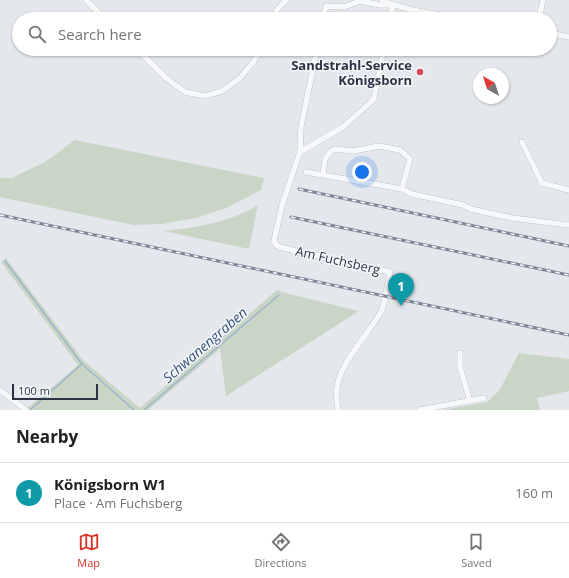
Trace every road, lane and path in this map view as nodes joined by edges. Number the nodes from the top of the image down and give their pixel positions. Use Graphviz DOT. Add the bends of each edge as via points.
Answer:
graph roads {
  1 [pos="86,0"];
  2 [pos="286,0"];
  3 [pos="382,0"];
  4 [pos="543,0"];
  5 [pos="393,5"];
  6 [pos="99,12"];
  7 [pos="276,12"];
  8 [pos="325,12"];
  9 [pos="392,12"];
  10 [pos="425,12"];
  11 [pos="540,12"];
  12 [pos="557,34"];
  13 [pos="569,37"];
  14 [pos="144,56"];
  15 [pos="257,56"];
  16 [pos="316,56"];
  17 [pos="383,56"];
  18 [pos="522,142"];
  19 [pos="300,152"];
  20 [pos="306,172"];
  21 [pos="323,174"];
  22 [pos="402,189"];
  23 [pos="569,190"];
  24 [pos="569,225"];
  25 [pos="460,353"];
  26 [pos="0,390"];
  27 [pos="484,398"];
  28 [pos="470,401"];
  29 [pos="26,410"];
  30 [pos="338,410"];
  31 [pos="420,410"];
  1 -- 6 [label="street"];
  2 -- 7 [label="street"];
  3 -- 5 [label="street"];
  4 -- 11 [label="street"];
  5 -- 8 [label="street" via="360,1 344,7 326,6"];
  5 -- 9 [label="street"];
  5 -- 10 [label="street"];
  12 -- 13 [label="street"];
  14 -- 15 [label="street" via="166,78 185,92 205,96 222,91 240,78"];
  16 -- 19 [label="street" via="301,126"];
  17 -- 19 [label="street" via="371,102 338,131"];
  18 -- 23 [label="street" via="542,183"];
  19 -- 30 [label="street, Am Fuchsberg" via="274,236 276,245 390,272 382,310 338,382"];
  20 -- 21 [label="street"];
  21 -- 22 [label="street"];
  21 -- 22 [label="street" via="325,159 335,149 353,151 379,146 400,150 410,159"];
  22 -- 24 [label="street" via="412,194 512,218"];
  25 -- 28 [label="street" via="460,367"];
  26 -- 29 [label="street"];
  27 -- 28 [label="street"];
  28 -- 31 [label="street"];
}
